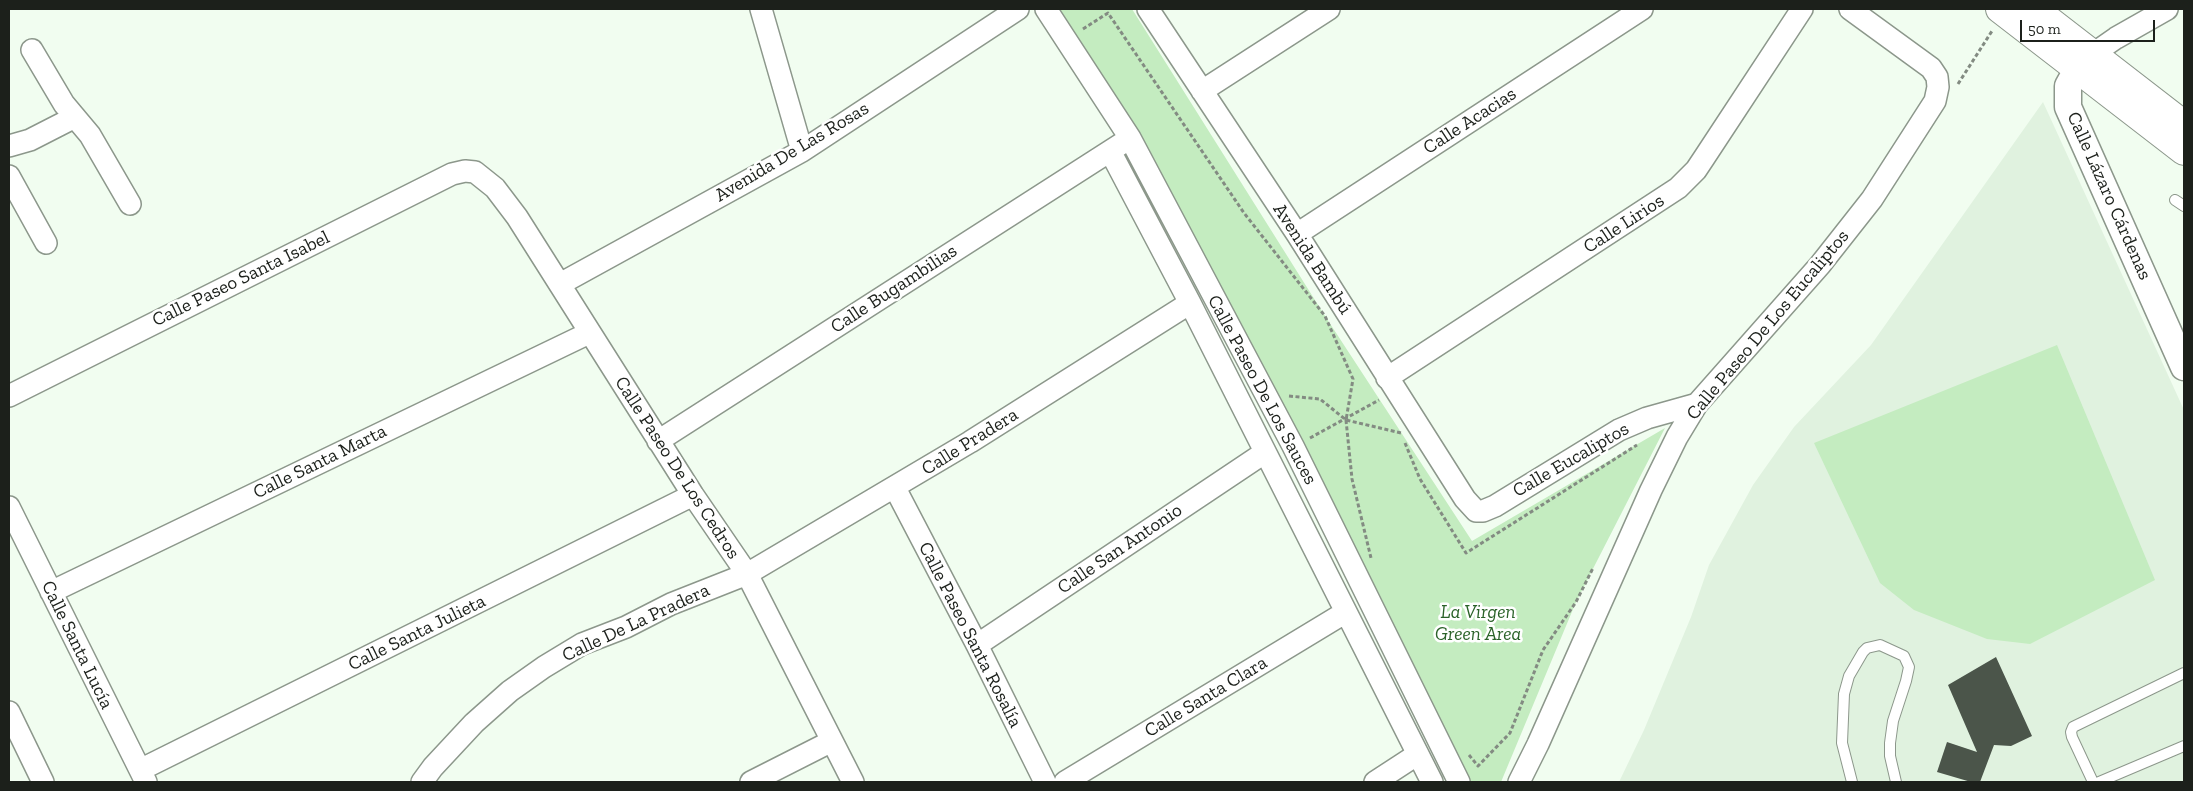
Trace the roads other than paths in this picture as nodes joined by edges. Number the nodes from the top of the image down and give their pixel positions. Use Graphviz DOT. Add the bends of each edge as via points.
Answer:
graph roads {
  1 [pos="761,9"];
  2 [pos="1018,9"];
  3 [pos="1046,9"];
  4 [pos="1148,9"];
  5 [pos="1329,9"];
  6 [pos="1642,9"];
  7 [pos="1802,9"];
  8 [pos="1850,9"];
  9 [pos="2034,9"];
  10 [pos="2167,9"];
  11 [pos="2002,10"];
  12 [pos="32,50"];
  13 [pos="2085,61"];
  14 [pos="1202,91"];
  15 [pos="75,117"];
  16 [pos="2184,125"];
  17 [pos="1130,138"];
  18 [pos="9,146"];
  19 [pos="802,151"];
  20 [pos="1110,151"];
  21 [pos="2184,151"];
  22 [pos="475,172"];
  23 [pos="9,176"];
  24 [pos="130,204"];
  25 [pos="1297,234"];
  26 [pos="46,244"];
  27 [pos="560,284"];
  28 [pos="1190,302"];
  29 [pos="589,333"];
  30 [pos="2184,367"];
  31 [pos="1391,384"];
  32 [pos="9,396"];
  33 [pos="1698,404"];
  34 [pos="658,441"];
  35 [pos="1264,453"];
  36 [pos="895,488"];
  37 [pos="693,495"];
  38 [pos="9,507"];
  39 [pos="1476,511"];
  40 [pos="747,574"];
  41 [pos="51,592"];
  42 [pos="1346,612"];
  43 [pos="977,645"];
  44 [pos="2184,673"];
  45 [pos="9,712"];
  46 [pos="832,741"];
  47 [pos="2184,746"];
  48 [pos="1418,754"];
  49 [pos="143,776"];
  50 [pos="43,782"];
  51 [pos="422,782"];
  52 [pos="750,782"];
  53 [pos="853,782"];
  54 [pos="1045,782"];
  55 [pos="1066,782"];
  56 [pos="1375,782"];
  57 [pos="1432,782"];
  58 [pos="1459,782"];
  59 [pos="1518,782"];
  60 [pos="1852,782"];
  61 [pos="1896,782"];
  62 [pos="2093,782"];
  63 [pos="2099,782"];
  1 -- 19 [label="street"];
  2 -- 19 [label="street, Avenida De Las Rosas"];
  3 -- 17 [label="street, Calle Paseo De Los Sauces"];
  4 -- 14 [label="street, Avenida Bambú"];
  5 -- 14 [label="street"];
  6 -- 25 [label="street, Calle Acacias"];
  7 -- 31 [label="street, Calle Lirios" via="1696,170 1678,188"];
  8 -- 33 [label="street, Calle Paseo De Los Eucaliptos" via="1931,68 1938,87 1935,101 1872,199 1814,272"];
  9 -- 13 [label="main road"];
  10 -- 13 [label="street" via="2116,38"];
  11 -- 13 [label="main road"];
  12 -- 15 [label="street"];
  13 -- 16 [label="main road"];
  13 -- 21 [label="main road"];
  13 -- 30 [label="street, Calle Lázaro Cárdenas" via="2068,86 2068,107"];
  14 -- 25 [label="street, Avenida Bambú"];
  15 -- 18 [label="street" via="30,140"];
  15 -- 24 [label="street" via="90,135"];
  17 -- 20 [label="street, Calle Bugambilias"];
  17 -- 58 [label="street, Calle Paseo De Los Sauces" via="1292,446"];
  19 -- 27 [label="street, Avenida De Las Rosas"];
  20 -- 28 [label="street, Calle Paseo De Los Sauces"];
  20 -- 34 [label="street, Calle Bugambilias"];
  22 -- 27 [label="street, Calle Paseo De Los Cedros" via="501,195"];
  22 -- 32 [label="street, Calle Paseo Santa Isabel" via="452,174"];
  23 -- 26 [label="street"];
  25 -- 31 [label="street, Avenida Bambú"];
  27 -- 29 [label="street, Calle Paseo De Los Cedros"];
  28 -- 35 [label="street, Calle Paseo De Los Sauces"];
  28 -- 36 [label="street, Calle Pradera"];
  29 -- 34 [label="street, Calle Paseo De Los Cedros"];
  29 -- 41 [label="street, Calle Santa Marta"];
  31 -- 39 [label="street, Avenida Bambú"];
  33 -- 39 [label="street, Calle Eucaliptos" via="1647,418 1619,430 1495,506"];
  33 -- 59 [label="street, Calle Paseo De Los Eucaliptos" via="1677,437 1651,490"];
  34 -- 37 [label="street, Calle Paseo De Los Cedros"];
  35 -- 42 [label="street, Calle Paseo De Los Sauces"];
  35 -- 43 [label="street, Calle San Antonio"];
  36 -- 40 [label="street, Calle Pradera"];
  36 -- 43 [label="street, Calle Paseo Santa Rosalía"];
  37 -- 40 [label="street, Calle Paseo De Los Cedros"];
  37 -- 49 [label="street, Calle Santa Julieta"];
  38 -- 41 [label="street, Calle Santa Lucía"];
  40 -- 46 [label="street, Calle Paseo De Los Cedros"];
  40 -- 51 [label="street, Calle De La Pradera" via="582,644 544,667 474,723"];
  41 -- 49 [label="street, Calle Santa Lucía"];
  42 -- 48 [label="street, Calle Paseo De Los Sauces"];
  42 -- 55 [label="street, Calle Santa Clara"];
  43 -- 54 [label="street, Calle Paseo Santa Rosalía"];
  44 -- 62 [label="lane" via="2073,727 2072,737"];
  45 -- 50 [label="street"];
  46 -- 52 [label="street"];
  46 -- 53 [label="street, Calle Paseo De Los Cedros"];
  47 -- 63 [label="lane"];
  48 -- 56 [label="street"];
  48 -- 57 [label="street, Calle Paseo De Los Sauces"];
  60 -- 61 [label="lane" via="1842,743 1844,694 1849,676 1863,652 1880,645 1904,656 1909,666 1890,743"];
}
